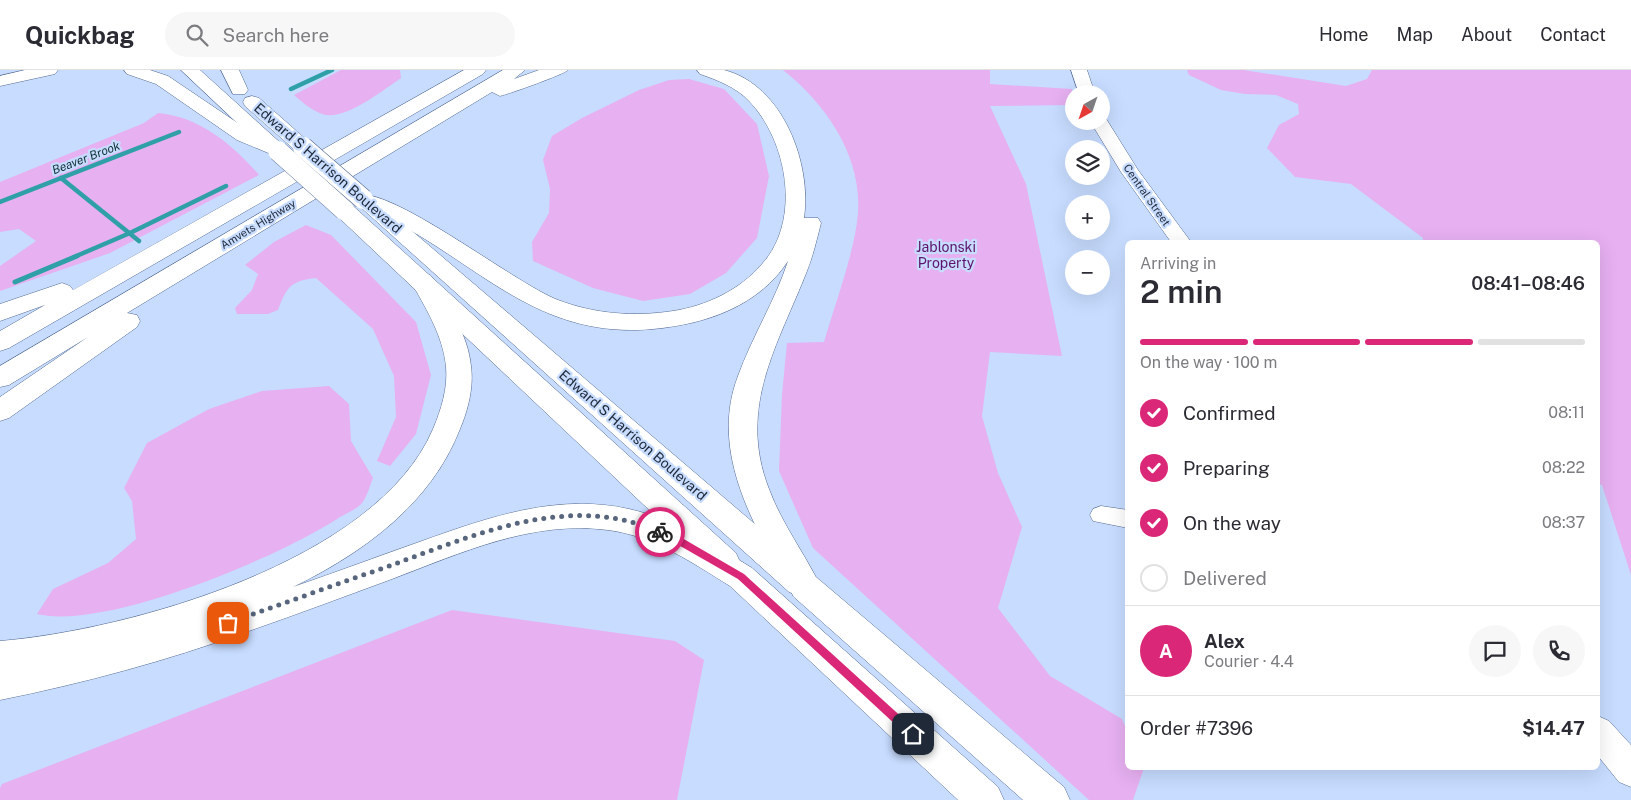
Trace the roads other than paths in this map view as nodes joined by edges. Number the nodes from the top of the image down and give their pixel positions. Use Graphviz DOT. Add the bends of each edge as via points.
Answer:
graph roads {
  1 [pos="49,70"];
  2 [pos="133,70"];
  3 [pos="190,70"];
  4 [pos="216,70"];
  5 [pos="230,70"];
  6 [pos="453,70"];
  7 [pos="476,70"];
  8 [pos="516,70"];
  9 [pos="559,70"];
  10 [pos="706,70"];
  11 [pos="744,70"];
  12 [pos="1079,70"];
  13 [pos="0,81"];
  14 [pos="1084,85"];
  15 [pos="239,90"];
  16 [pos="390,119"];
  17 [pos="432,120"];
  18 [pos="1104,130"];
  19 [pos="278,151"];
  20 [pos="354,204"];
  21 [pos="1181,240"];
  22 [pos="226,243"];
  23 [pos="134,265"];
  24 [pos="422,280"];
  25 [pos="0,313"];
  26 [pos="0,342"];
  27 [pos="0,378"];
  28 [pos="0,411"];
  29 [pos="1101,515"];
  30 [pos="1125,519"];
  31 [pos="741,577"];
  32 [pos="805,587"];
  33 [pos="0,656"];
  34 [pos="0,684"];
  35 [pos="1600,734"];
  36 [pos="1631,770"];
  37 [pos="985,800"];
  38 [pos="1051,800"];
  1 -- 13 [label="main road"];
  2 -- 19 [label="main road" via="162,80 244,136"];
  3 -- 19 [label="main road, Edward S Harrison Boulevard"];
  4 -- 15 [label="main road, Edward S Harrison Boulevard"];
  5 -- 15 [label="main road"];
  6 -- 16 [label="main road" via="419,93"];
  7 -- 16 [label="main road, Amvets Highway"];
  8 -- 17 [label="main road, Amvets Highway"];
  9 -- 17 [label="main road" via="513,85"];
  10 -- 20 [label="main road" via="737,83 763,104 787,146 796,195 792,223 778,258 765,275 746,291 714,308 680,318 633,323 590,319 560,311 529,298 395,212"];
  11 -- 32 [label="main road" via="779,104 796,130 808,162 813,190 806,242 750,378 745,393 742,427 745,461 756,500"];
  12 -- 14 [label="street"];
  15 -- 20 [label="main road, Edward S Harrison Boulevard, bridge" via="303,147"];
  16 -- 23 [label="main road, Amvets Highway"];
  17 -- 22 [label="main road, Amvets Highway"];
  18 -- 21 [label="street, Central Street" via="1130,172"];
  19 -- 20 [label="main road, Edward S Harrison Boulevard, bridge"];
  20 -- 24 [label="main road, Edward S Harrison Boulevard"];
  20 -- 32 [label="main road, Edward S Harrison Boulevard"];
  22 -- 27 [label="main road, Amvets Highway"];
  22 -- 28 [label="main road" via="198,272"];
  23 -- 25 [label="main road"];
  23 -- 26 [label="main road, Amvets Highway"];
  24 -- 31 [label="main road, Edward S Harrison Boulevard"];
  24 -- 33 [label="main road" via="454,343 459,380 449,426 438,448 393,505 338,547 259,588 140,629 79,644"];
  29 -- 30 [label="street"];
  31 -- 34 [label="main road" via="678,540 650,528 597,517 530,520 480,533 173,643 105,662"];
  31 -- 37 [label="main road, Edward S Harrison Boulevard"];
  32 -- 38 [label="main road, Edward S Harrison Boulevard"];
  35 -- 36 [label="street"];
}
